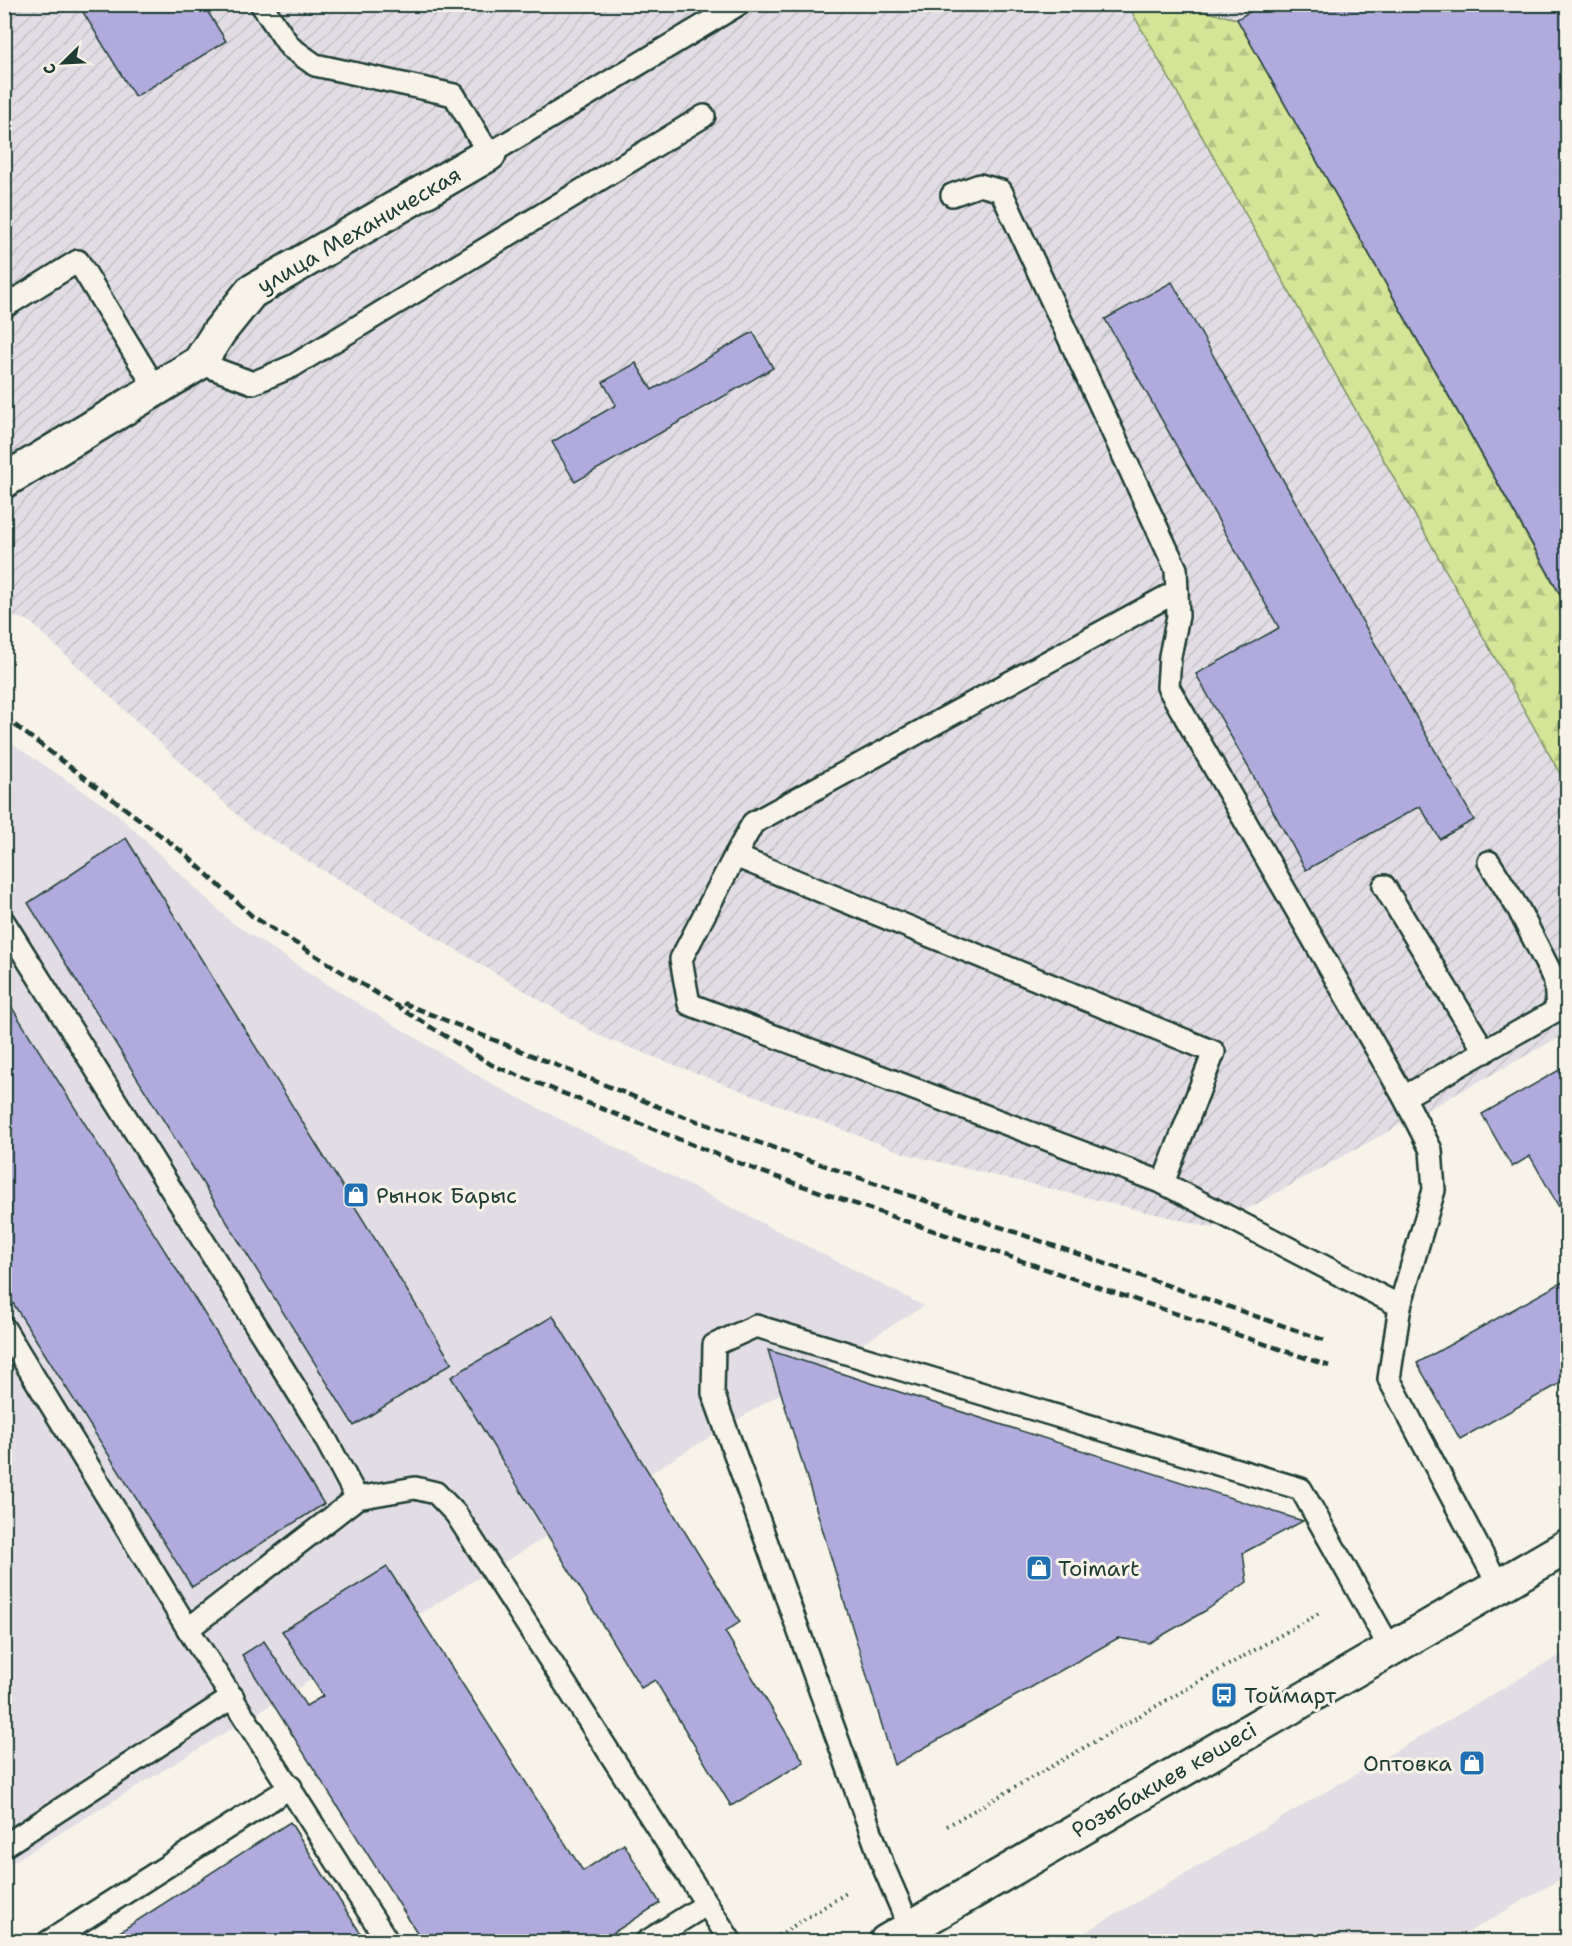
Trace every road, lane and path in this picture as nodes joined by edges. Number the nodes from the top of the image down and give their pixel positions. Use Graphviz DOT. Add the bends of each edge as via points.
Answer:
graph roads {
  1 [pos="261,4"];
  2 [pos="739,4"];
  3 [pos="704,116"];
  4 [pos="489,153"];
  5 [pos="952,195"];
  6 [pos="4,307"];
  7 [pos="199,363"];
  8 [pos="156,389"];
  9 [pos="4,482"];
  10 [pos="1177,591"];
  11 [pos="735,856"];
  12 [pos="1489,862"];
  13 [pos="1384,886"];
  14 [pos="4,922"];
  15 [pos="1485,1052"];
  16 [pos="1404,1097"];
  17 [pos="1162,1183"];
  18 [pos="1400,1306"];
  19 [pos="4,1328"];
  20 [pos="357,1498"];
  21 [pos="1568,1546"];
  22 [pos="1499,1586"];
  23 [pos="1321,1612"];
  24 [pos="188,1629"];
  25 [pos="1390,1648"];
  26 [pos="233,1696"];
  27 [pos="291,1787"];
  28 [pos="947,1826"];
  29 [pos="4,1846"];
  30 [pos="848,1892"];
  31 [pos="707,1904"];
  32 [pos="898,1934"];
  33 [pos="48,1941"];
  34 [pos="388,1941"];
  35 [pos="646,1941"];
  36 [pos="731,1941"];
  37 [pos="768,1941"];
  1 -- 4 [label="lane" via="290,47 315,65 454,95"];
  2 -- 4 [label="lane"];
  3 -- 7 [label="lane" via="293,366 253,383"];
  4 -- 7 [label="main road, улица Механическая" via="251,292"];
  5 -- 10 [label="lane" via="980,185 1001,191 1176,569"];
  6 -- 8 [label="lane" via="78,261"];
  7 -- 8 [label="main road, улица Механическая"];
  8 -- 9 [label="main road, улица Механическая"];
  10 -- 11 [label="lane" via="753,823"];
  10 -- 16 [label="lane" via="1178,616 1168,687"];
  11 -- 17 [label="lane" via="1214,1052"];
  11 -- 17 [label="lane" via="681,959 689,1004"];
  12 -- 15 [label="lane" via="1555,981 1557,1010"];
  13 -- 15 [label="lane"];
  14 -- 20 [label="lane" via="317,1423"];
  15 -- 16 [label="lane"];
  16 -- 18 [label="lane" via="1431,1150 1434,1190"];
  17 -- 18 [label="lane"];
  18 -- 22 [label="lane" via="1389,1379"];
  19 -- 24 [label="lane"];
  20 -- 24 [label="lane"];
  20 -- 31 [label="lane" via="415,1488 436,1493 456,1514"];
  21 -- 22 [label="main road, Розыбакиев көшесі"];
  22 -- 25 [label="main road, Розыбакиев көшесі"];
  23 -- 28 [label="path"];
  24 -- 26 [label="lane"];
  25 -- 32 [label="main road, Розыбакиев көшесі"];
  25 -- 32 [label="lane" via="1301,1489 756,1326 714,1345 713,1393 884,1868"];
  26 -- 27 [label="lane"];
  26 -- 29 [label="lane"];
  27 -- 33 [label="lane"];
  27 -- 34 [label="lane"];
  30 -- 37 [label="path"];
  31 -- 35 [label="lane"];
  31 -- 36 [label="lane"];
}
